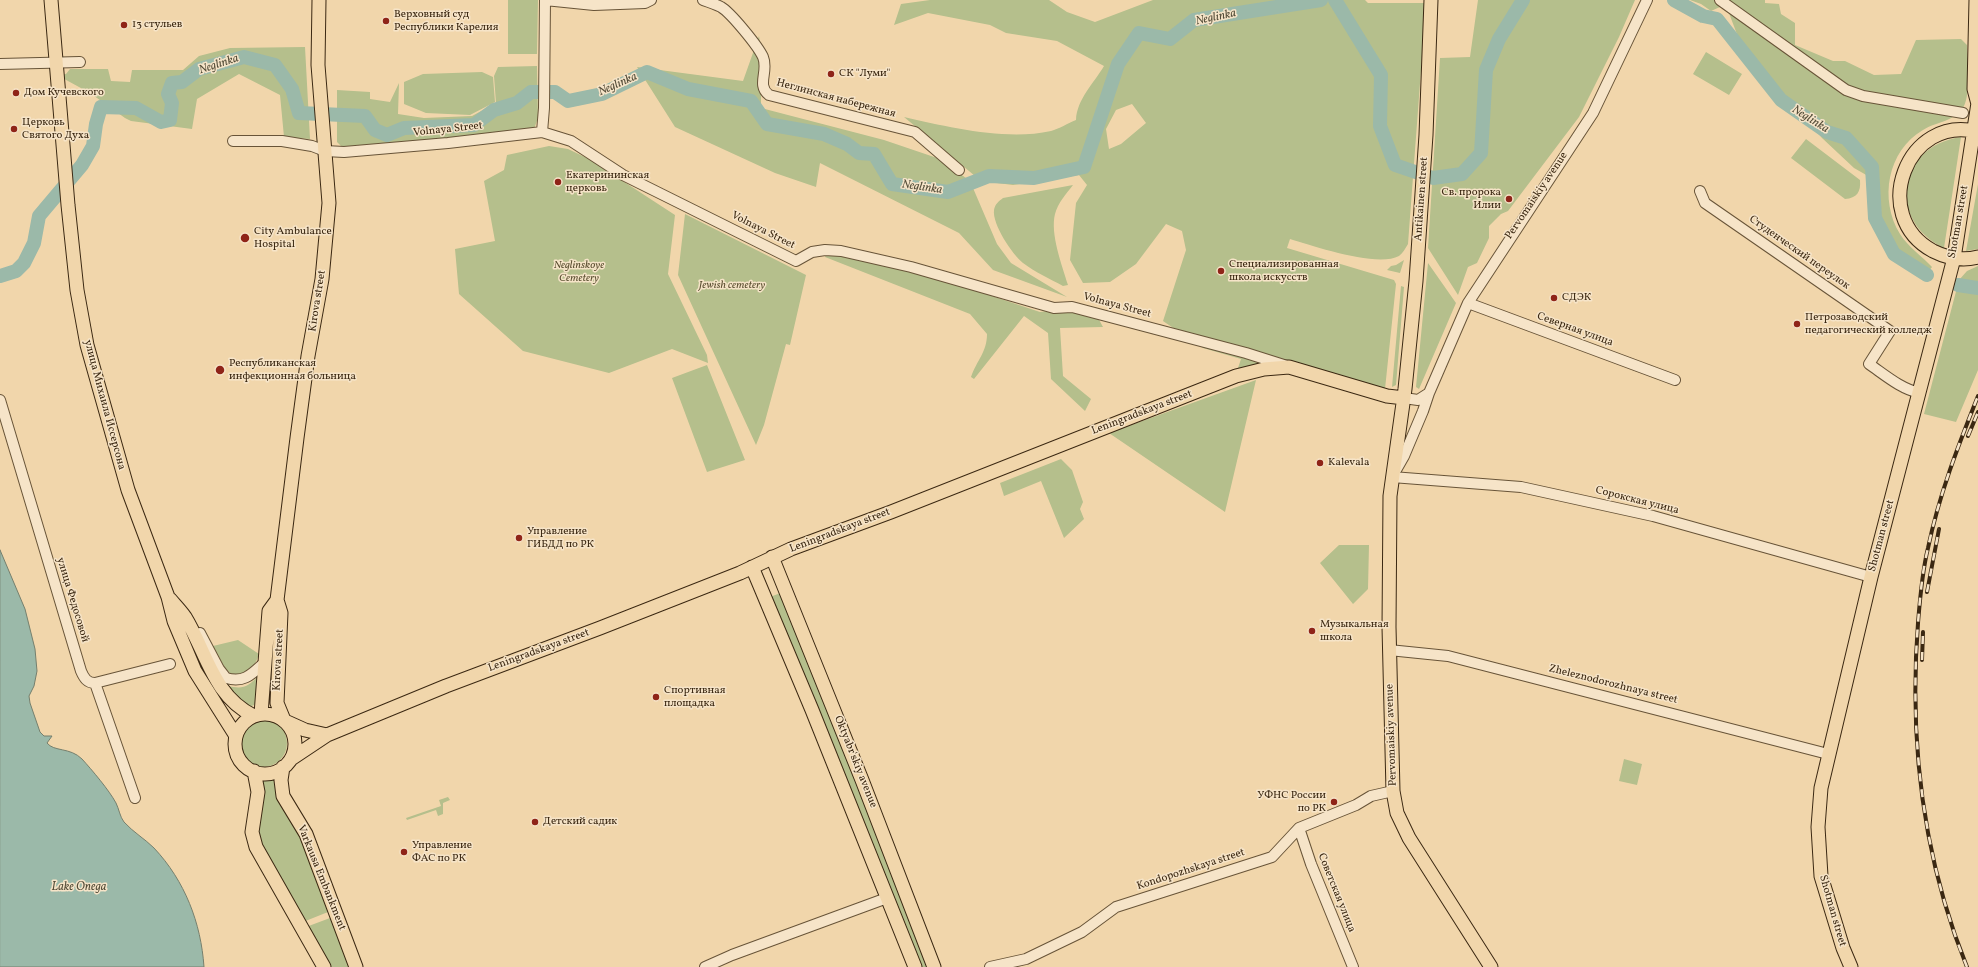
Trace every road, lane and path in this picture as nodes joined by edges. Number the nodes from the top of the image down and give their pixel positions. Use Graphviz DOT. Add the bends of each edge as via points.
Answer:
graph roads {
  1 [pos="51,0"];
  2 [pos="319,0"];
  3 [pos="545,0"];
  4 [pos="651,0"];
  5 [pos="703,0"];
  6 [pos="1431,0"];
  7 [pos="1648,0"];
  8 [pos="1720,0"];
  9 [pos="1976,0"];
  10 [pos="80,62"];
  11 [pos="57,63"];
  12 [pos="0,64"];
  13 [pos="1978,103"];
  14 [pos="1963,113"];
  15 [pos="1976,131"];
  16 [pos="542,132"];
  17 [pos="233,141"];
  18 [pos="326,151"];
  19 [pos="959,170"];
  20 [pos="1700,191"];
  21 [pos="1978,256"];
  22 [pos="1954,258"];
  23 [pos="1468,303"];
  24 [pos="1289,367"];
  25 [pos="1675,380"];
  26 [pos="1429,393"];
  27 [pos="1920,393"];
  28 [pos="1404,398"];
  29 [pos="0,400"];
  30 [pos="1392,477"];
  31 [pos="772,557"];
  32 [pos="752,567"];
  33 [pos="1872,577"];
  34 [pos="168,597"];
  35 [pos="277,600"];
  36 [pos="185,617"];
  37 [pos="1389,650"];
  38 [pos="264,663"];
  39 [pos="170,664"];
  40 [pos="95,683"];
  41 [pos="258,715"];
  42 [pos="284,720"];
  43 [pos="327,735"];
  44 [pos="236,736"];
  45 [pos="1828,754"];
  46 [pos="287,763"];
  47 [pos="254,771"];
  48 [pos="1393,791"];
  49 [pos="135,798"];
  50 [pos="1299,828"];
  51 [pos="887,898"];
  52 [pos="324,967"];
  53 [pos="356,967"];
  54 [pos="705,967"];
  55 [pos="916,967"];
  56 [pos="934,967"];
  57 [pos="990,967"];
  58 [pos="1353,967"];
  59 [pos="1491,967"];
  60 [pos="1851,967"];
  1 -- 11 [label="main road, улица Михаила Иссерсона"];
  2 -- 18 [label="main road, Kirova street" via="318,65"];
  3 -- 4 [label="street" via="594,5 645,3"];
  3 -- 16 [label="street"];
  5 -- 19 [label="street, Неглинская набережная" via="722,8 763,57 764,91 916,132"];
  6 -- 28 [label="main road, Antikainen street" via="1426,135"];
  7 -- 23 [label="street, Pervomaiskiy avenue" via="1593,113"];
  8 -- 14 [label="street" via="1846,90 1863,96"];
  9 -- 13 [label="main road, Shotman street" via="1974,89"];
  10 -- 11 [label="street"];
  11 -- 12 [label="street"];
  11 -- 34 [label="main road, улица Михаила Иссерсона" via="63,156 77,290 87,345 128,490"];
  13 -- 15 [label="main road, Shotman street"];
  15 -- 22 [label="main road, Shotman street"];
  15 -- 22 [label="main road" via="1950,131 1926,142 1909,160 1900,183 1901,209 1911,232 1930,249"];
  16 -- 18 [label="street, Volnaya Street" via="448,143 344,152"];
  16 -- 24 [label="street, Volnaya Street" via="571,141 623,175 796,261 812,252 841,251 911,267 1054,308 1072,307 1246,353"];
  17 -- 18 [label="street, Volnaya Street" via="282,141"];
  18 -- 35 [label="main road, Kirova street" via="329,203 324,262 297,438"];
  20 -- 27 [label="street, Студенческий переулок" via="1705,203 1890,330 1868,364 1906,390"];
  21 -- 22 [label="main road"];
  22 -- 27 [label="main road, Shotman street"];
  23 -- 25 [label="street, Северная улица"];
  23 -- 26 [label="street, Pervomaiskiy avenue"];
  24 -- 28 [label="main road, Leningradskaya street" via="1387,396"];
  24 -- 31 [label="main road, Leningradskaya street" via="1264,369 1236,376"];
  26 -- 28 [label="street" via="1418,400"];
  26 -- 30 [label="street, Pervomaiskiy avenue" via="1404,456"];
  27 -- 33 [label="main road, Shotman street"];
  28 -- 30 [label="main road, Antikainen street"];
  29 -- 40 [label="street, улица Федосовой" via="81,671 85,680"];
  30 -- 33 [label="street, Сорокская улица" via="1522,487 1653,516"];
  30 -- 37 [label="main road, Pervomaiskiy avenue"];
  31 -- 32 [label="main road, Leningradskaya street"];
  31 -- 56 [label="main road, Oktyabr'skiy avenue"];
  32 -- 43 [label="main road, Leningradskaya street"];
  32 -- 51 [label="main road, Oktyabr'skiy avenue"];
  33 -- 45 [label="main road, Shotman street"];
  34 -- 36 [label="main road, улица Михаила Иссерсона"];
  34 -- 44 [label="main road, улица Михаила Иссерсона" via="174,621 195,671"];
  35 -- 38 [label="main road, Kirova street" via="269,611"];
  35 -- 42 [label="main road, Kirova street" via="281,613 277,703"];
  36 -- 38 [label="street" via="201,634 226,678 242,680"];
  36 -- 41 [label="main road, улица Михаила Иссерсона" via="210,669 228,697 241,709"];
  37 -- 45 [label="street, Zheleznodorozhnaya street" via="1448,656"];
  37 -- 48 [label="main road, Pervomaiskiy avenue"];
  38 -- 41 [label="main road, Kirova street"];
  39 -- 40 [label="street"];
  40 -- 49 [label="street"];
  41 -- 42 [label="main road" via="277,716"];
  41 -- 44 [label="main road" via="246,720"];
  42 -- 43 [label="main road" via="305,730"];
  42 -- 46 [label="main road" via="291,728 294,738 294,749"];
  43 -- 46 [label="main road, Leningradskaya street"];
  44 -- 47 [label="main road" via="238,756 244,765"];
  45 -- 60 [label="main road, Shotman street" via="1821,788 1818,827 1821,876"];
  46 -- 47 [label="main road" via="274,772"];
  46 -- 53 [label="main road, Varkausa Embankment" via="281,780 283,796 306,834"];
  47 -- 52 [label="main road" via="258,792 252,832 256,847"];
  48 -- 50 [label="street, Kondopozhskaya street" via="1371,796 1356,805"];
  48 -- 59 [label="main road, Pervomaiskiy avenue" via="1397,813 1409,838"];
  50 -- 57 [label="street, Kondopozhskaya street" via="1272,857 1116,907 1082,932 1026,959"];
  50 -- 58 [label="street, Советская улица"];
  51 -- 54 [label="street"];
  51 -- 55 [label="main road, Oktyabr'skiy avenue"];
}
